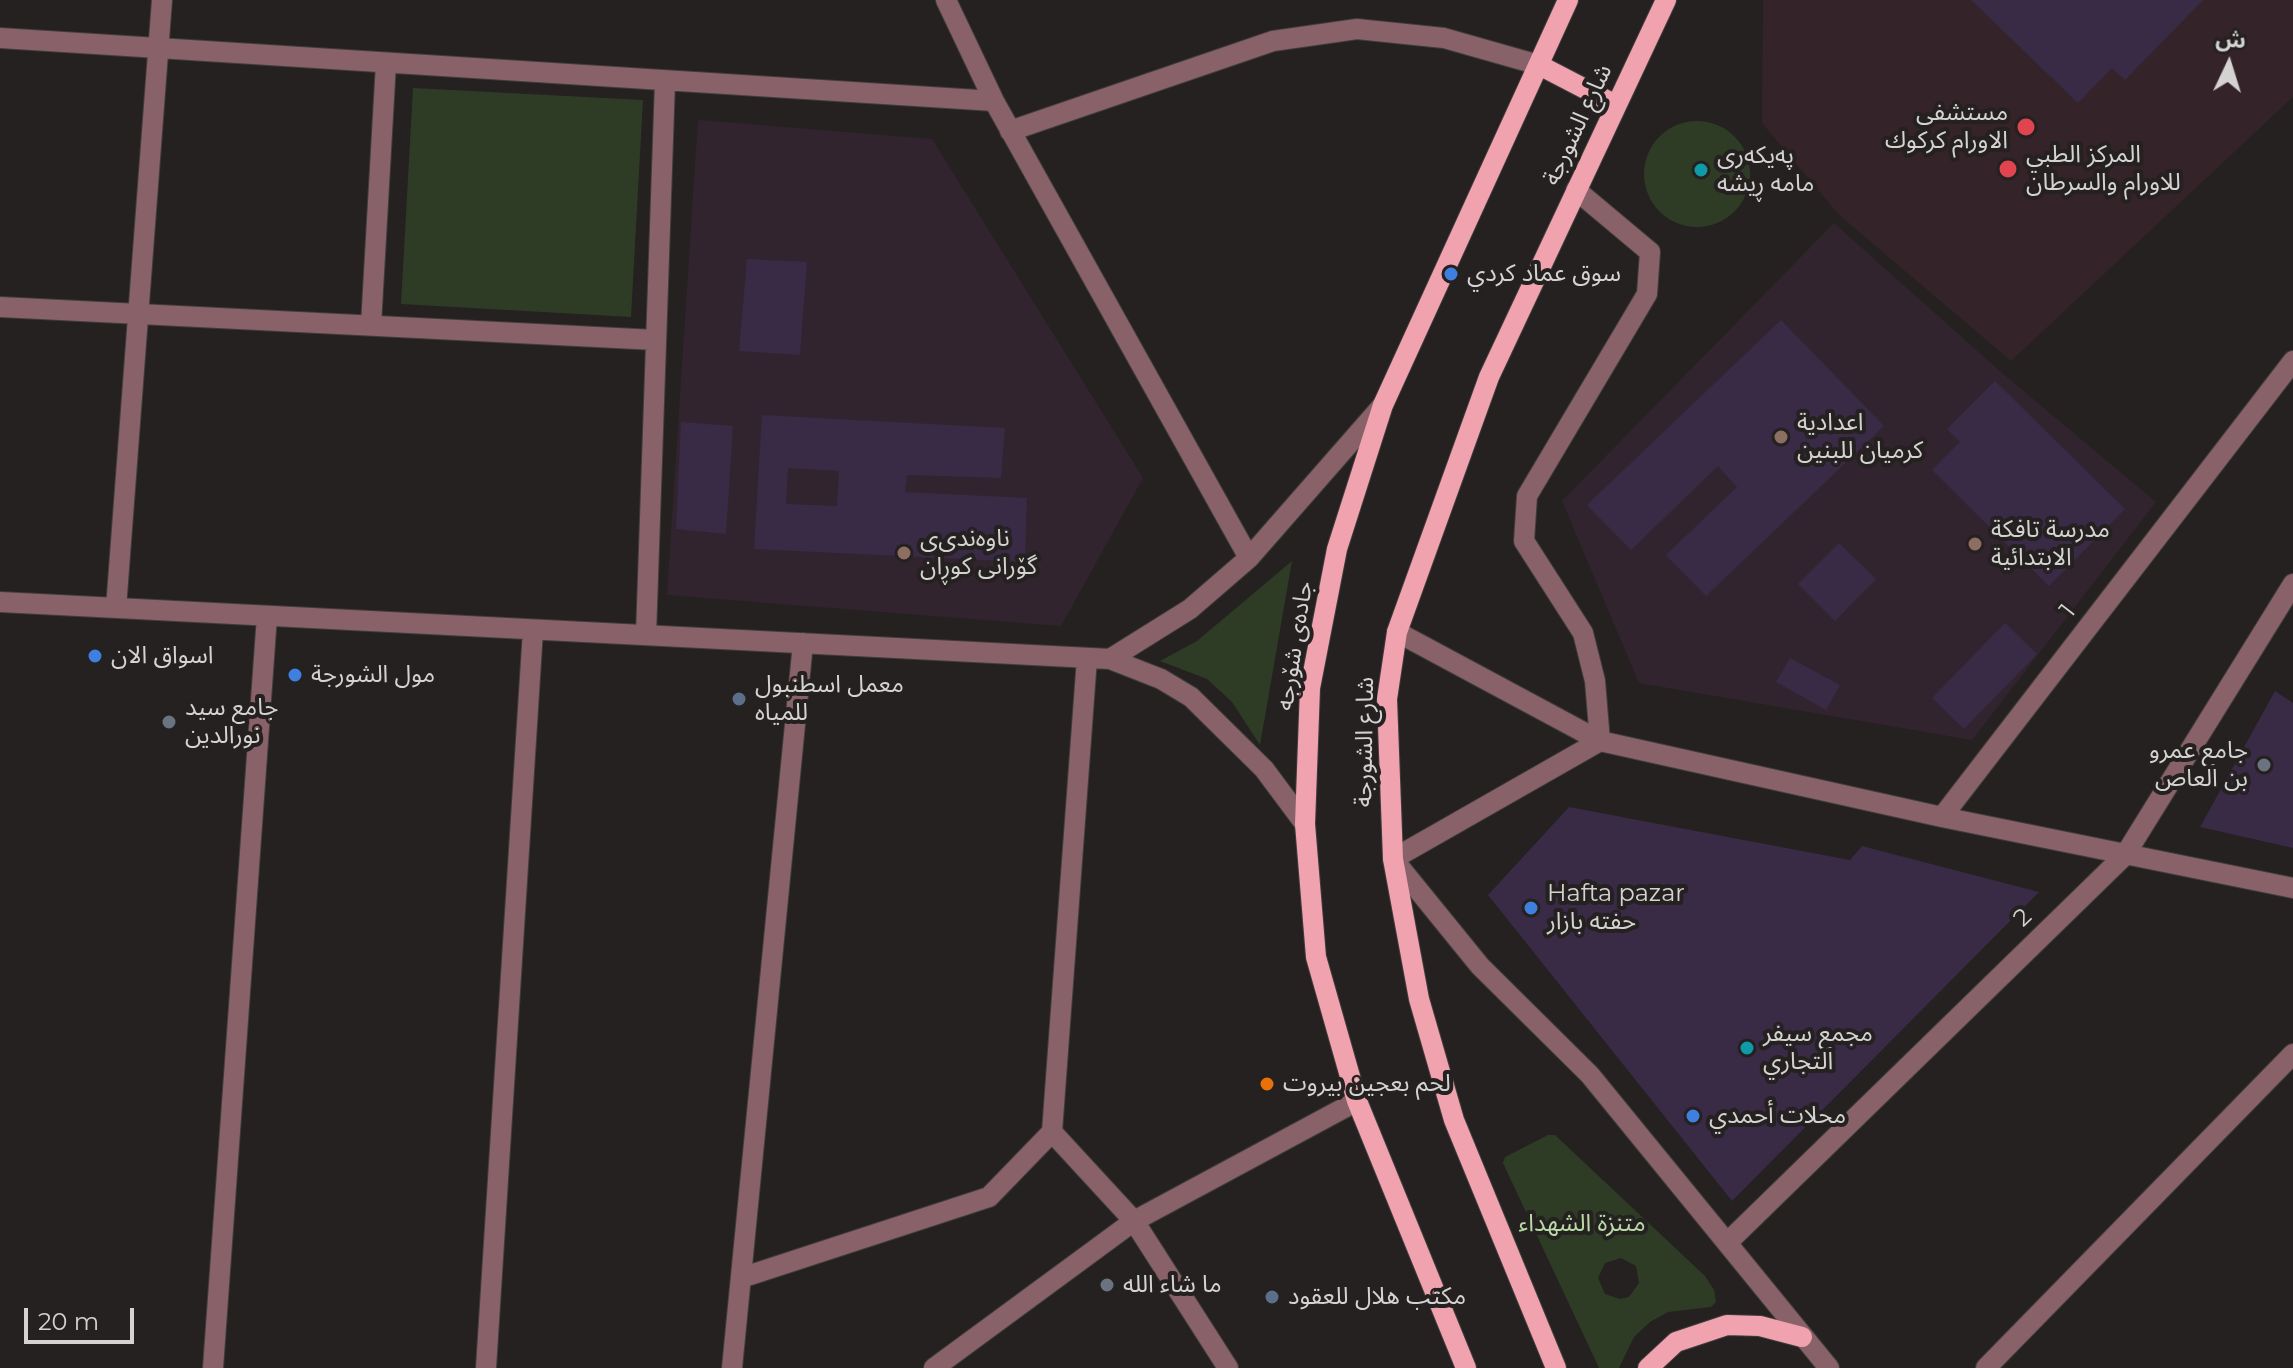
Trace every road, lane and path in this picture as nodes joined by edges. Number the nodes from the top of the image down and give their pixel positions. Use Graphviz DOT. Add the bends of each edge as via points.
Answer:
graph roads {
  1 [pos="162,0"];
  2 [pos="946,0"];
  3 [pos="1568,0"];
  4 [pos="1666,0"];
  5 [pos="0,38"];
  6 [pos="159,48"];
  7 [pos="386,63"];
  8 [pos="1539,65"];
  9 [pos="665,81"];
  10 [pos="994,101"];
  11 [pos="1616,105"];
  12 [pos="1010,131"];
  13 [pos="1576,190"];
  14 [pos="0,307"];
  15 [pos="139,314"];
  16 [pos="371,325"];
  17 [pos="656,340"];
  18 [pos="2293,361"];
  19 [pos="1383,405"];
  20 [pos="1249,558"];
  21 [pos="2293,584"];
  22 [pos="0,602"];
  23 [pos="116,608"];
  24 [pos="267,616"];
  25 [pos="533,630"];
  26 [pos="1397,632"];
  27 [pos="646,635"];
  28 [pos="803,643"];
  29 [pos="1087,658"];
  30 [pos="1110,659"];
  31 [pos="1600,741"];
  32 [pos="1942,817"];
  33 [pos="1305,824"];
  34 [pos="2125,855"];
  35 [pos="1393,859"];
  36 [pos="2293,888"];
  37 [pos="2293,1054"];
  38 [pos="1357,1101"];
  39 [pos="1052,1132"];
  40 [pos="1134,1221"];
  41 [pos="1729,1241"];
  42 [pos="741,1278"];
  43 [pos="1802,1337"];
  44 [pos="213,1368"];
  45 [pos="486,1368"];
  46 [pos="732,1368"];
  47 [pos="934,1368"];
  48 [pos="1228,1368"];
  49 [pos="1466,1368"];
  50 [pos="1556,1368"];
  51 [pos="1648,1368"];
  52 [pos="1829,1368"];
  53 [pos="1986,1368"];
  1 -- 6 [label="street"];
  2 -- 10 [label="street"];
  3 -- 8 [label="main road, جادەی شۆرجە"];
  4 -- 11 [label="main road, شارع الشورجة"];
  5 -- 6 [label="street"];
  6 -- 7 [label="street"];
  6 -- 15 [label="street"];
  7 -- 9 [label="street"];
  7 -- 16 [label="street"];
  8 -- 11 [label="main road"];
  8 -- 12 [label="street" via="1444,38 1357,29 1273,41"];
  8 -- 19 [label="main road, جادەی شۆرجە"];
  9 -- 10 [label="street"];
  9 -- 17 [label="street"];
  10 -- 12 [label="street"];
  11 -- 13 [label="main road, شارع الشورجة"];
  12 -- 20 [label="street"];
  13 -- 26 [label="main road, شارع الشورجة" via="1489,377"];
  13 -- 31 [label="street" via="1650,252 1647,294 1527,496 1524,541 1583,633 1595,681"];
  14 -- 15 [label="street"];
  15 -- 16 [label="street"];
  15 -- 23 [label="street"];
  16 -- 17 [label="street"];
  17 -- 27 [label="street"];
  18 -- 32 [label="street, 1"];
  19 -- 20 [label="street"];
  19 -- 33 [label="main road, جادەی شۆرجە" via="1337,549 1313,672"];
  20 -- 30 [label="street" via="1190,609"];
  21 -- 34 [label="street, 2"];
  22 -- 23 [label="street"];
  23 -- 24 [label="street"];
  24 -- 25 [label="street"];
  24 -- 44 [label="street"];
  25 -- 27 [label="street"];
  25 -- 45 [label="street"];
  26 -- 31 [label="street"];
  26 -- 35 [label="main road, شارع الشورجة" via="1387,699"];
  27 -- 28 [label="street"];
  28 -- 29 [label="street"];
  28 -- 42 [label="street"];
  29 -- 30 [label="street"];
  29 -- 39 [label="street"];
  30 -- 33 [label="street" via="1191,697 1264,769"];
  31 -- 32 [label="street"];
  31 -- 35 [label="street"];
  32 -- 34 [label="street"];
  33 -- 38 [label="main road, جادەی شۆرجە" via="1316,957"];
  34 -- 36 [label="street"];
  34 -- 41 [label="street, 2"];
  35 -- 41 [label="street" via="1480,966 1590,1075"];
  35 -- 50 [label="main road, شارع الشورجة" via="1419,999 1454,1120"];
  37 -- 53 [label="street"];
  38 -- 40 [label="street"];
  38 -- 49 [label="main road, جادەی شۆرجە"];
  39 -- 40 [label="street"];
  39 -- 42 [label="street" via="989,1197"];
  40 -- 47 [label="street"];
  40 -- 48 [label="street"];
  41 -- 43 [label="street"];
  42 -- 46 [label="street"];
  43 -- 51 [label="main road" via="1760,1326 1727,1325 1676,1342"];
  43 -- 52 [label="street"];
}
